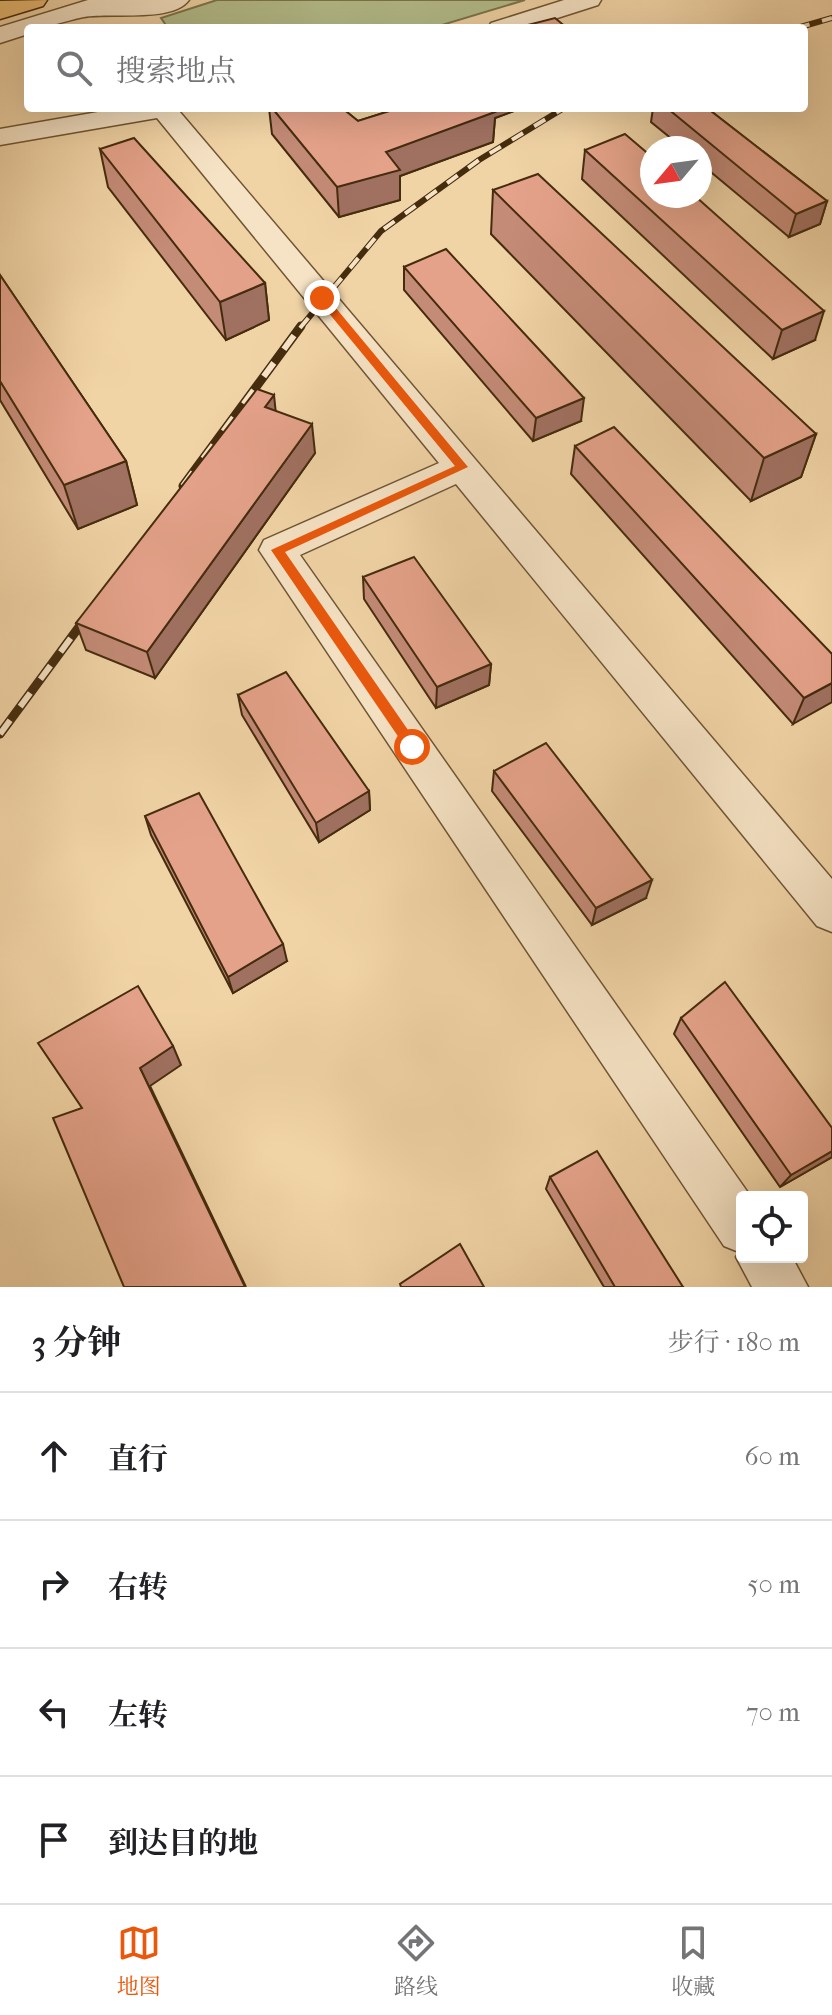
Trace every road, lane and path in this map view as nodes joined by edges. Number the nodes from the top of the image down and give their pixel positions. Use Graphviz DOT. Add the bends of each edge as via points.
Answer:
graph roads {
  1 [pos="33,0"];
  2 [pos="113,0"];
  3 [pos="177,0"];
  4 [pos="589,0"];
  5 [pos="84,12"];
  6 [pos="513,24"];
  7 [pos="1,28"];
  8 [pos="142,112"];
  9 [pos="168,112"];
  10 [pos="0,137"];
  11 [pos="463,467"];
  12 [pos="832,912"];
  13 [pos="736,1219"];
  14 [pos="766,1263"];
  15 [pos="782,1287"];
  1 -- 7 [label="highway"];
  2 -- 5 [label="street"];
  3 -- 5 [label="street"];
  4 -- 6 [label="street"];
  5 -- 7 [label="street"];
  8 -- 10 [label="street"];
  9 -- 11 [label="street"];
  11 -- 12 [label="street"];
  11 -- 13 [label="street" via="277,550"];
  14 -- 15 [label="street"];
}
